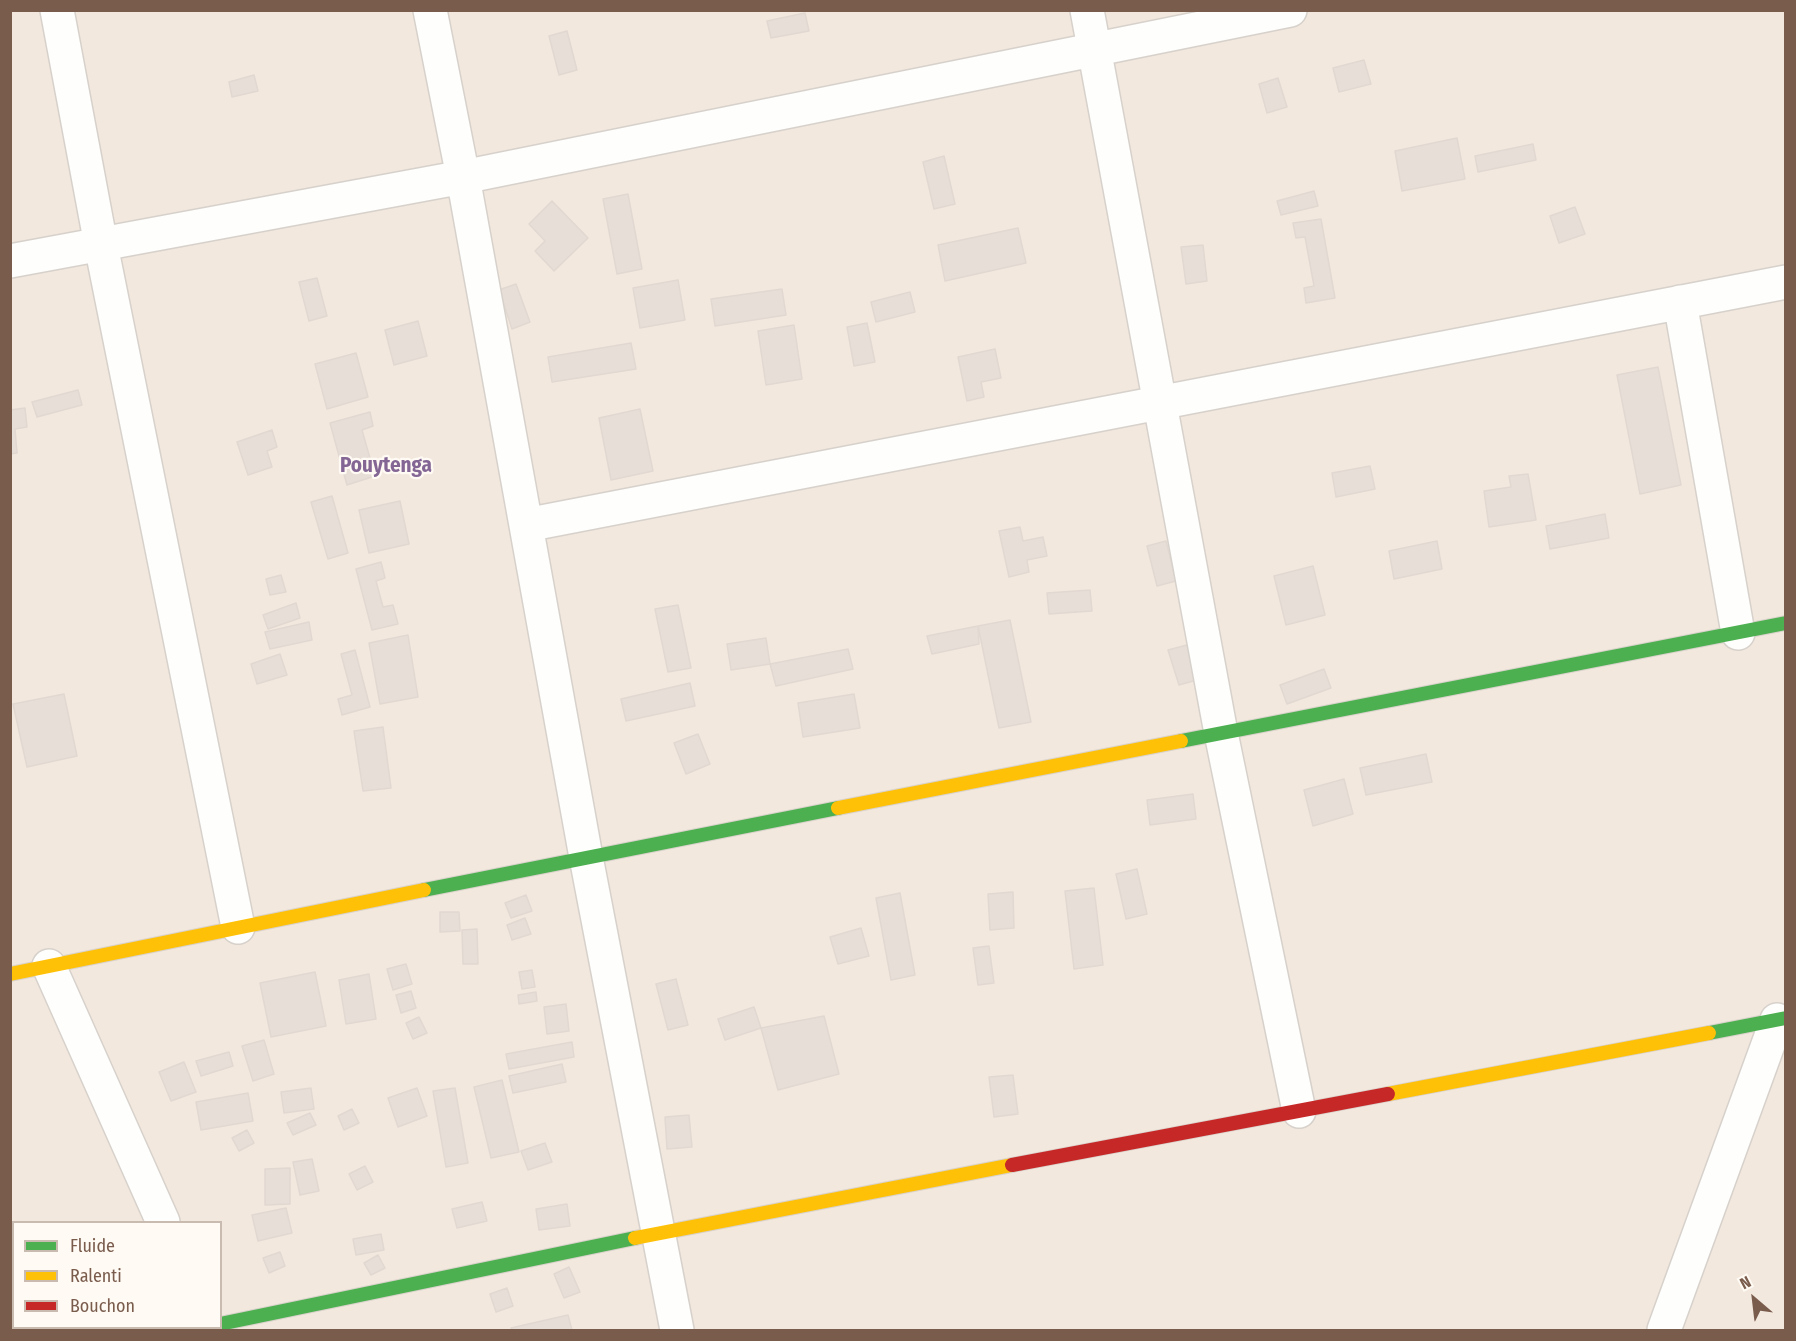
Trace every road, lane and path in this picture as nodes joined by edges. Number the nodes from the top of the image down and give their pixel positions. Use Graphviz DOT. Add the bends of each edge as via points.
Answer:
graph roads {
  1 [pos="57,10"];
  2 [pos="430,10"];
  3 [pos="1087,10"];
  4 [pos="1290,10"];
  5 [pos="1094,50"];
  6 [pos="463,177"];
  7 [pos="101,245"];
  8 [pos="10,261"];
  9 [pos="1785,282"];
  10 [pos="1680,302"];
  11 [pos="1160,403"];
  12 [pos="526,525"];
  13 [pos="1785,623"];
  14 [pos="1738,633"];
  15 [pos="1221,733"];
  16 [pos="586,856"];
  17 [pos="238,927"];
  18 [pos="49,966"];
  19 [pos="10,974"];
  20 [pos="1781,1019"];
  21 [pos="1299,1111"];
  22 [pos="164,1221"];
  23 [pos="658,1233"];
  24 [pos="222,1324"];
  25 [pos="677,1330"];
  26 [pos="1664,1330"];
  1 -- 7 [label="street"];
  2 -- 6 [label="street"];
  3 -- 5 [label="street"];
  4 -- 5 [label="street"];
  5 -- 6 [label="street"];
  5 -- 11 [label="street"];
  6 -- 7 [label="street"];
  6 -- 12 [label="street"];
  7 -- 8 [label="street"];
  7 -- 17 [label="street"];
  9 -- 10 [label="street"];
  10 -- 11 [label="street"];
  10 -- 14 [label="street"];
  11 -- 12 [label="street"];
  11 -- 15 [label="street"];
  12 -- 16 [label="street"];
  13 -- 14 [label="street"];
  14 -- 15 [label="street"];
  15 -- 16 [label="street"];
  15 -- 21 [label="street"];
  16 -- 17 [label="street"];
  16 -- 23 [label="street"];
  17 -- 18 [label="street"];
  18 -- 19 [label="street"];
  18 -- 22 [label="street"];
  20 -- 21 [label="street"];
  20 -- 26 [label="street"];
  21 -- 23 [label="street"];
  23 -- 24 [label="street"];
  23 -- 25 [label="street"];
}
